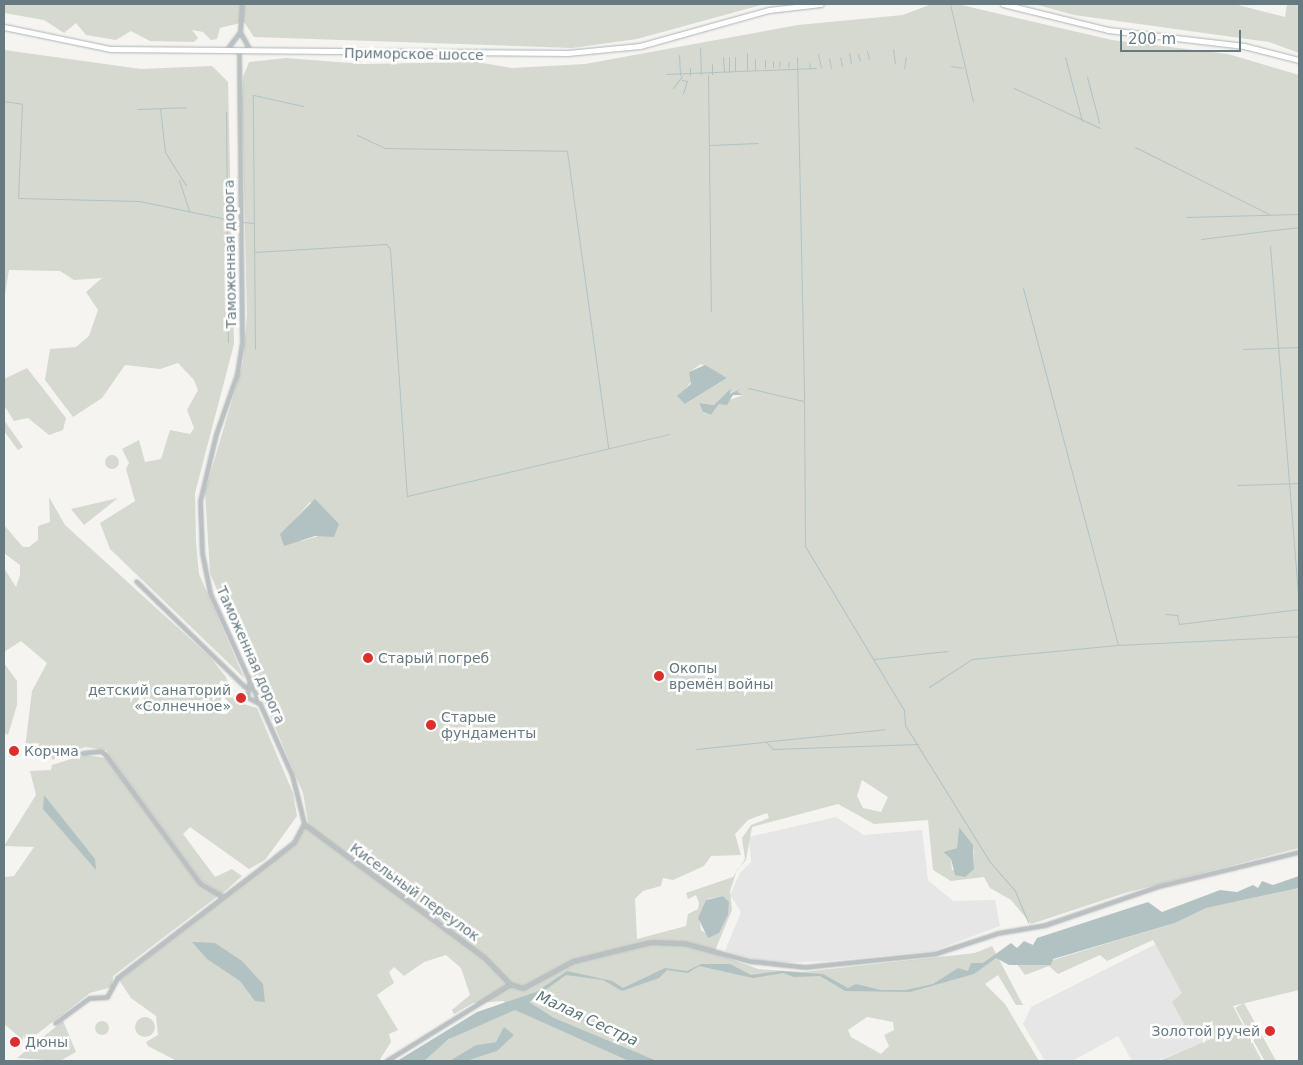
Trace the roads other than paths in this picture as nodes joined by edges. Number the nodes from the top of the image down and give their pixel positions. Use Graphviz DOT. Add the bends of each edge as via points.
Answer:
graph roads {
  1 [pos="242,4"];
  2 [pos="821,4"];
  3 [pos="1003,4"];
  4 [pos="4,27"];
  5 [pos="240,32"];
  6 [pos="227,49"];
  7 [pos="239,50"];
  8 [pos="250,50"];
  9 [pos="1299,60"];
  10 [pos="136,581"];
  11 [pos="250,677"];
  12 [pos="245,687"];
  13 [pos="260,704"];
  14 [pos="82,753"];
  15 [pos="304,824"];
  16 [pos="1299,852"];
  17 [pos="223,897"];
  18 [pos="510,984"];
  19 [pos="55,1023"];
  20 [pos="386,1061"];
  1 -- 5 [label="street"];
  2 -- 8 [label="main road, Приморское шоссе" via="770,10 655,42 599,52 478,54"];
  3 -- 9 [label="main road" via="1108,30 1244,46"];
  4 -- 6 [label="main road, Приморское шоссе" via="110,48"];
  5 -- 6 [label="street"];
  5 -- 8 [label="street"];
  6 -- 7 [label="main road, Приморское шоссе"];
  7 -- 8 [label="main road, Приморское шоссе"];
  7 -- 11 [label="street, Таможенная дорога" via="242,344 200,506 206,579"];
  10 -- 12 [label="street"];
  11 -- 12 [label="street"];
  11 -- 13 [label="street, Таможенная дорога"];
  12 -- 13 [label="street" via="249,699"];
  13 -- 15 [label="street, Таможенная дорога" via="292,775"];
  14 -- 17 [label="street" via="102,751 200,883"];
  15 -- 17 [label="street" via="294,842"];
  15 -- 18 [label="street, Кисельный переулок" via="484,956"];
  16 -- 18 [label="street" via="1151,888 1045,925 998,932 934,954 797,967 750,962 684,942 651,942 578,959 523,988"];
  17 -- 19 [label="street" via="117,978 107,997 89,998"];
  18 -- 20 [label="street"];
}
